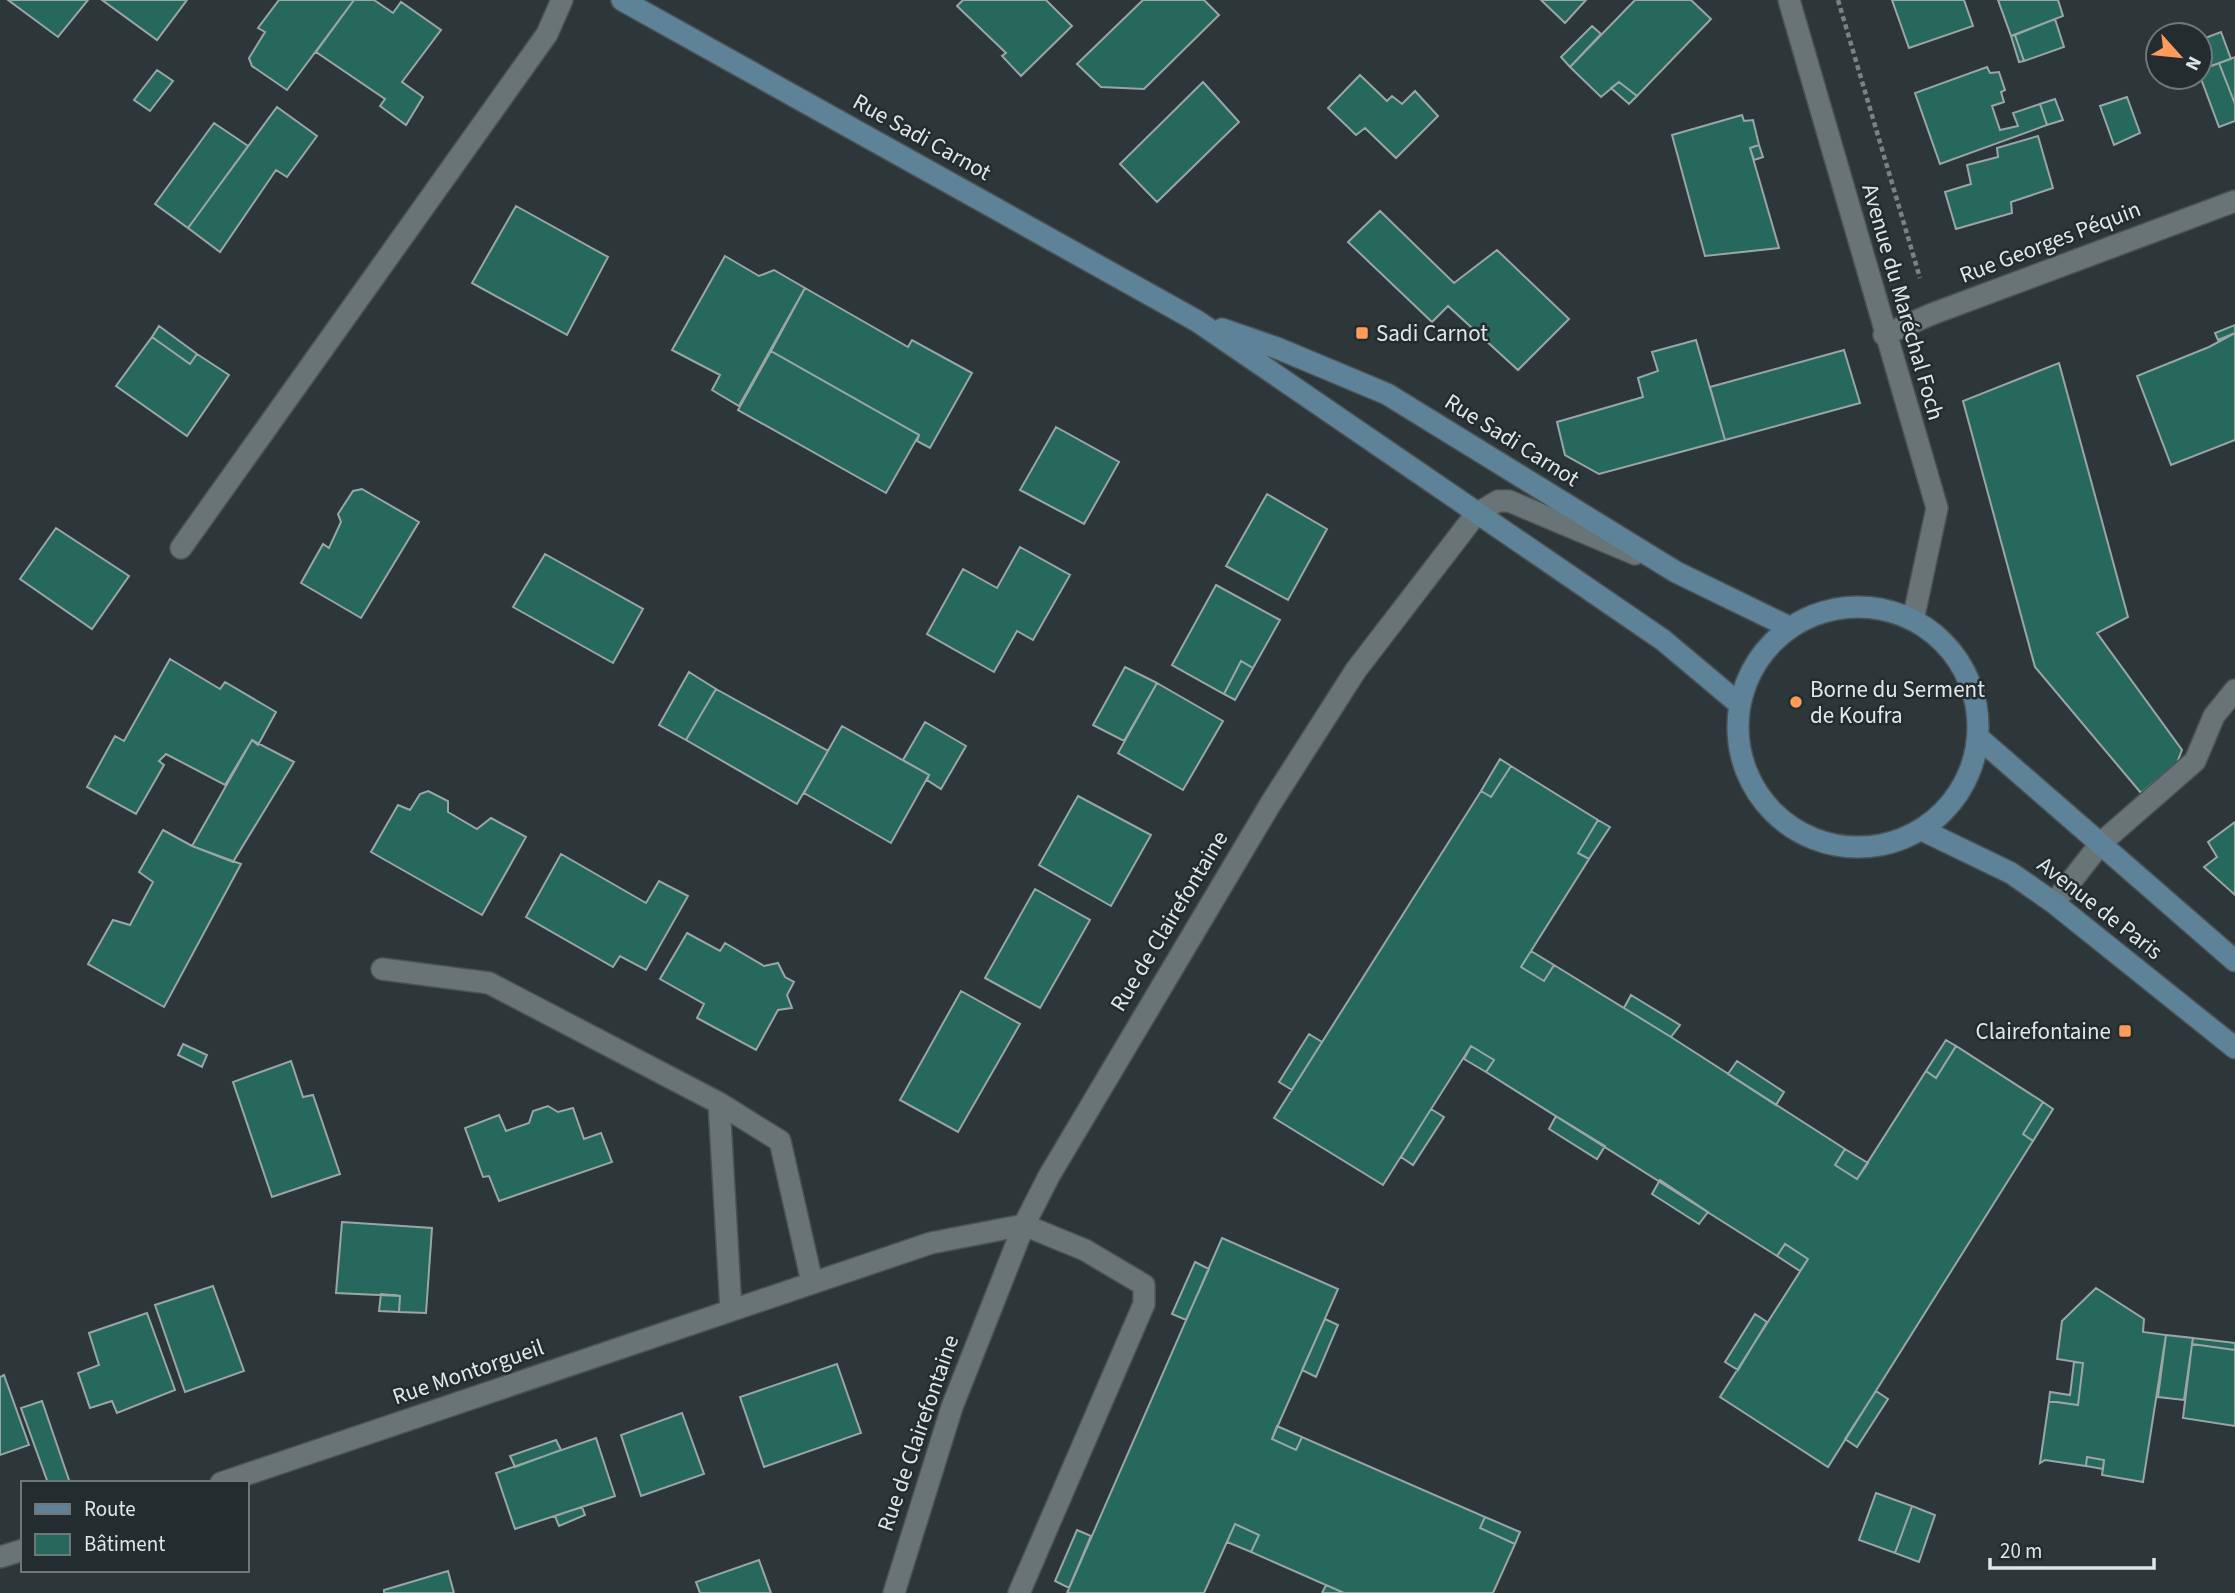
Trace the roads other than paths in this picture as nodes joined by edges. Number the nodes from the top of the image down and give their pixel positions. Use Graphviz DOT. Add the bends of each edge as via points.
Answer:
graph roads {
  1 [pos="562,0"];
  2 [pos="622,0"];
  3 [pos="1789,0"];
  4 [pos="2235,201"];
  5 [pos="1197,321"];
  6 [pos="1884,335"];
  7 [pos="1476,514"];
  8 [pos="181,548"];
  9 [pos="1676,572"];
  10 [pos="1913,620"];
  11 [pos="1789,627"];
  12 [pos="2235,690"];
  13 [pos="1738,703"];
  14 [pos="1980,739"];
  15 [pos="1922,830"];
  16 [pos="2101,844"];
  17 [pos="2054,903"];
  18 [pos="2235,961"];
  19 [pos="382,969"];
  20 [pos="2235,1048"];
  21 [pos="719,1103"];
  22 [pos="1024,1225"];
  23 [pos="812,1282"];
  24 [pos="732,1310"];
  25 [pos="226,1481"];
  26 [pos="21,1551"];
  27 [pos="0,1557"];
  28 [pos="894,1593"];
  29 [pos="1019,1593"];
  1 -- 8 [label="street" via="547,34"];
  2 -- 5 [label="main road, Rue Sadi Carnot"];
  3 -- 6 [label="street, Avenue du Maréchal Foch"];
  4 -- 6 [label="street, Rue Georges Péquin"];
  5 -- 7 [label="main road, Rue Sadi Carnot"];
  5 -- 9 [label="main road, Rue Sadi Carnot" via="1387,394"];
  6 -- 10 [label="street, Avenue du Maréchal Foch" via="1937,508"];
  7 -- 9 [label="street, Rue de Clairefontaine" via="1498,500 1509,501"];
  7 -- 13 [label="main road, Rue Sadi Carnot" via="1663,640"];
  7 -- 22 [label="street, Rue de Clairefontaine" via="1356,670 1278,792 1098,1089"];
  9 -- 11 [label="main road, Rue Sadi Carnot"];
  10 -- 11 [label="main road" via="1866,606 1825,610"];
  10 -- 14 [label="main road" via="1939,637 1965,669 1978,708"];
  11 -- 13 [label="main road" via="1763,653"];
  12 -- 16 [label="street" via="2214,716 2194,761"];
  13 -- 15 [label="main road" via="1735,731 1741,758 1755,792 1781,821 1813,840 1850,848 1886,845"];
  14 -- 15 [label="main road" via="1966,781 1947,809"];
  14 -- 16 [label="main road, Avenue de Paris"];
  15 -- 17 [label="main road, Avenue de Paris" via="2011,873"];
  16 -- 17 [label="street"];
  16 -- 18 [label="main road, Avenue de Paris"];
  17 -- 20 [label="main road, Avenue de Paris"];
  19 -- 21 [label="street" via="489,983"];
  21 -- 23 [label="street" via="780,1141"];
  21 -- 24 [label="street"];
  22 -- 23 [label="street, Rue Montorgueil" via="931,1242"];
  22 -- 28 [label="street, Rue de Clairefontaine" via="952,1407"];
  22 -- 29 [label="street" via="1127,1272 1144,1285 1144,1304"];
  23 -- 24 [label="street, Rue Montorgueil"];
  24 -- 25 [label="street, Rue Montorgueil"];
  26 -- 27 [label="street"];
}
